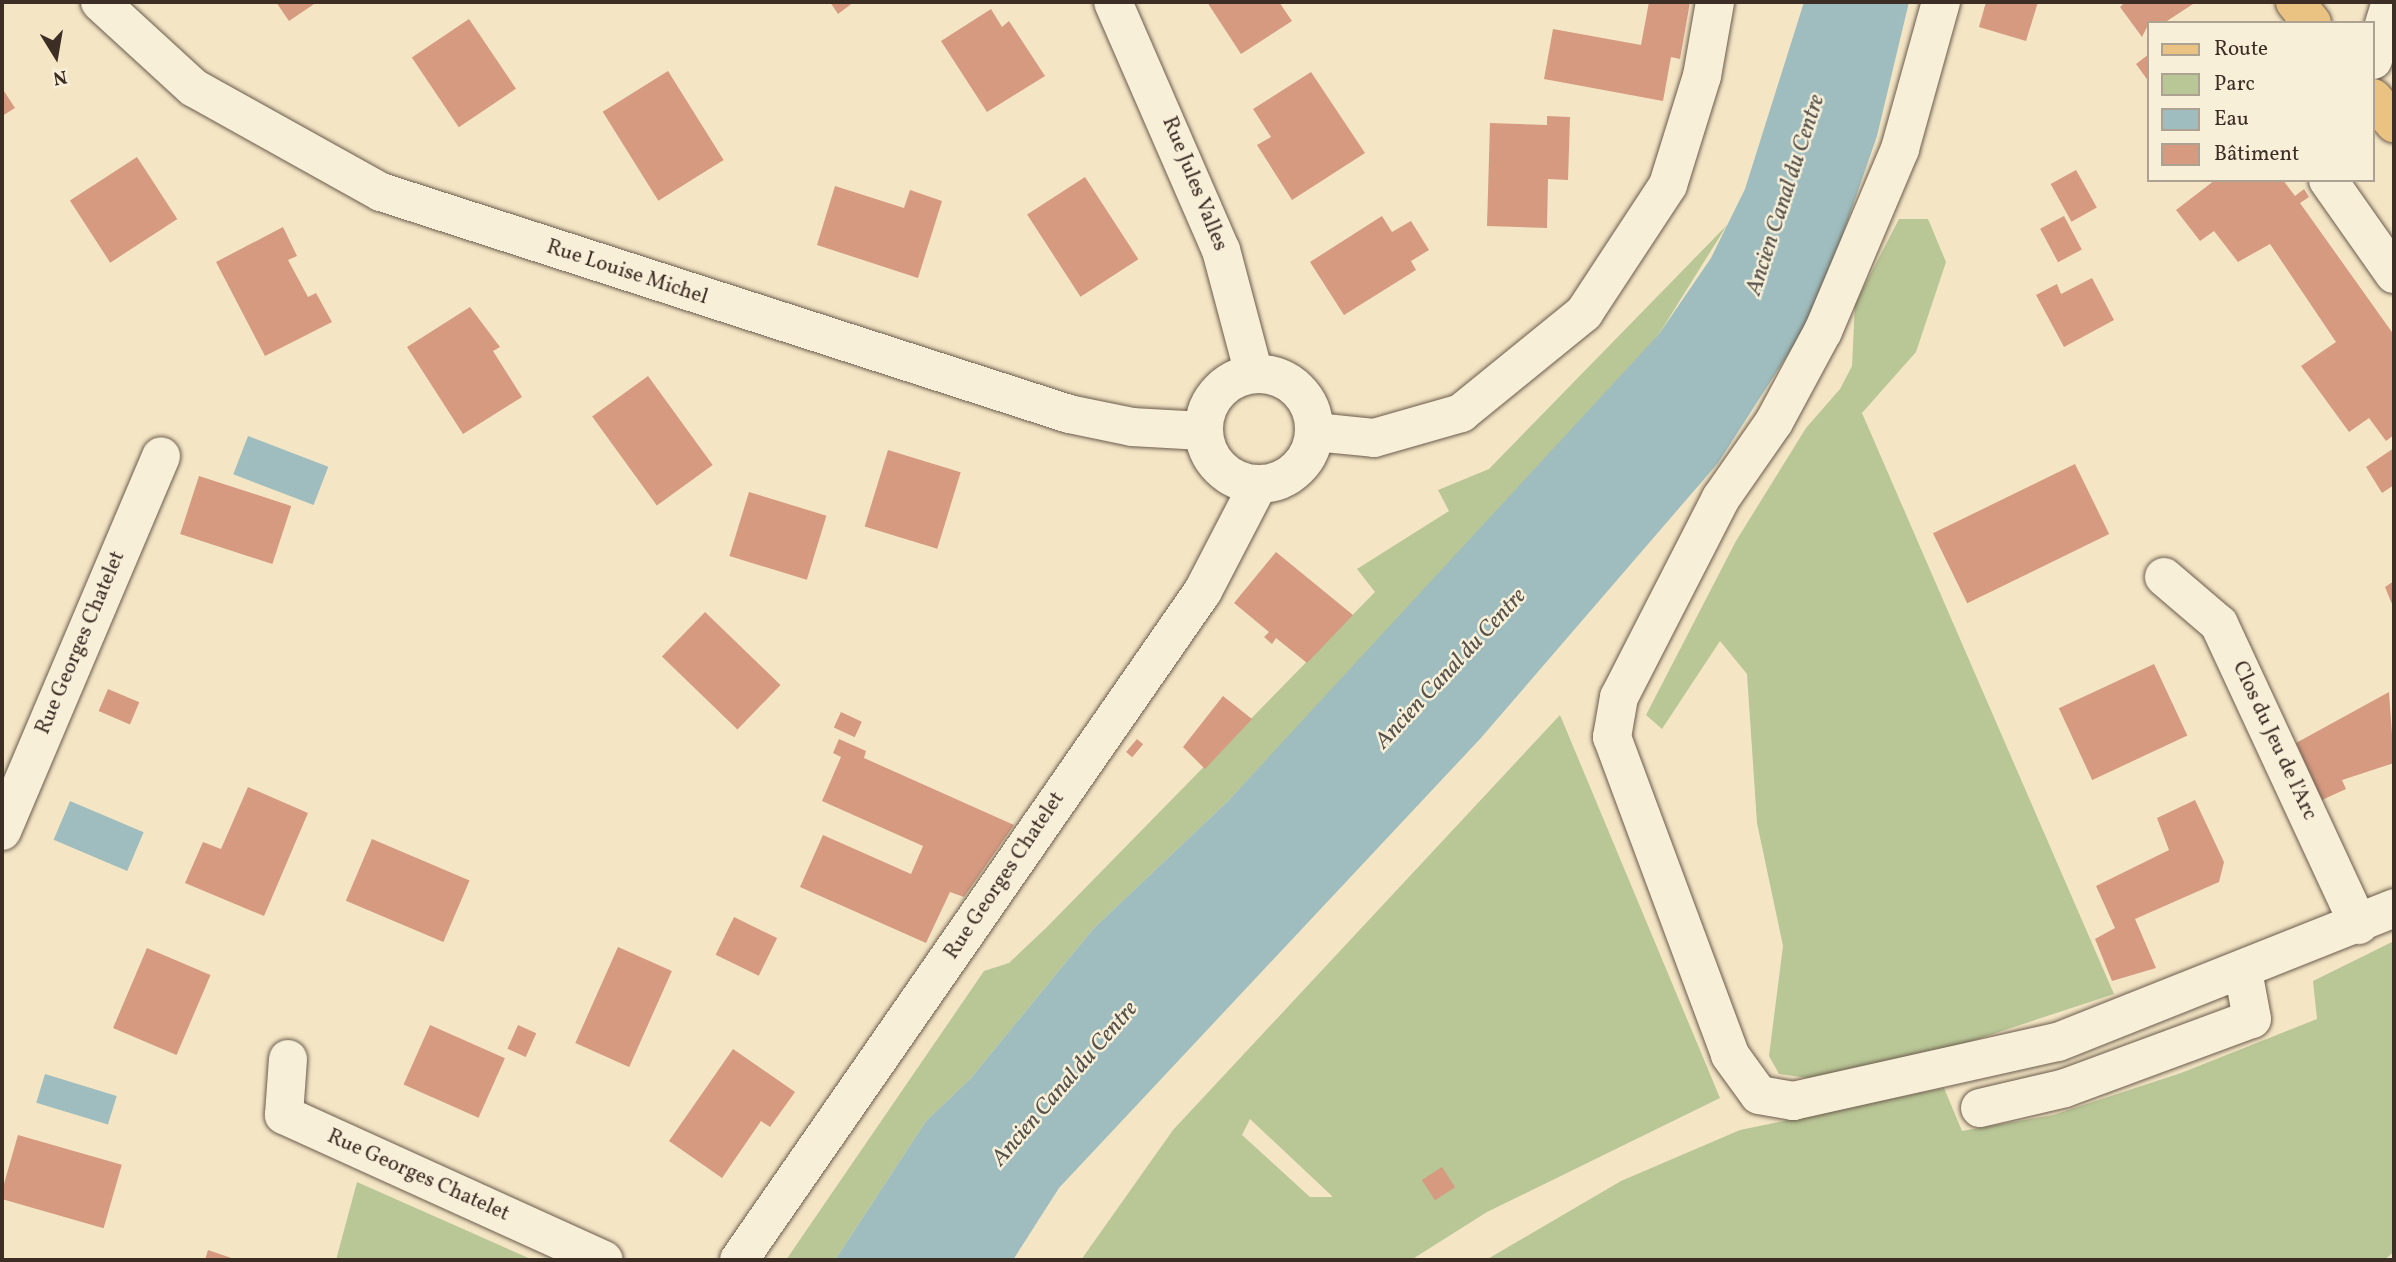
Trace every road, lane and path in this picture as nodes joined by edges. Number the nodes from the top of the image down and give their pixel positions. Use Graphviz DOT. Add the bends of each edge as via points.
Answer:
graph roads {
  1 [pos="100,2"];
  2 [pos="1113,2"];
  3 [pos="1715,2"];
  4 [pos="1941,2"];
  5 [pos="2295,2"];
  6 [pos="2390,2"];
  7 [pos="2310,21"];
  8 [pos="2375,53"];
  9 [pos="2375,100"];
  10 [pos="2394,123"];
  11 [pos="2329,182"];
  12 [pos="2394,274"];
  13 [pos="1254,374"];
  14 [pos="1203,431"];
  15 [pos="1315,432"];
  16 [pos="161,456"];
  17 [pos="1258,485"];
  18 [pos="2164,577"];
  19 [pos="2,831"];
  20 [pos="2394,908"];
  21 [pos="2358,925"];
  22 [pos="2243,971"];
  23 [pos="288,1059"];
  24 [pos="1980,1108"];
  25 [pos="604,1260"];
  26 [pos="739,1260"];
  1 -- 14 [label="street, Rue Louise Michel" via="194,88 381,192 1069,414 1143,429"];
  2 -- 13 [label="street, Rue Jules Valles" via="1221,250"];
  3 -- 15 [label="street" via="1702,76 1668,185 1584,313 1461,413 1402,435"];
  4 -- 22 [label="street" via="1900,149 1866,233 1774,422 1721,498 1619,697 1612,737 1730,1055 1759,1095 1793,1101 2058,1042"];
  5 -- 7 [label="main road"];
  6 -- 8 [label="street"];
  9 -- 10 [label="main road"];
  11 -- 12 [label="street"];
  13 -- 14 [label="street" via="1231,382 1212,399"];
  13 -- 15 [label="street" via="1273,376 1304,396"];
  14 -- 17 [label="street" via="1214,462 1241,482"];
  15 -- 17 [label="street" via="1307,456 1290,475"];
  16 -- 19 [label="street, Rue Georges Chatelet"];
  17 -- 26 [label="street, Rue Georges Chatelet" via="1203,591"];
  18 -- 21 [label="street, Clos du Jeu de l'Arc" via="2219,624"];
  20 -- 21 [label="street"];
  21 -- 22 [label="street"];
  22 -- 24 [label="street" via="2252,1019 2065,1088"];
  23 -- 25 [label="street, Rue Georges Chatelet" via="284,1115"];
}
